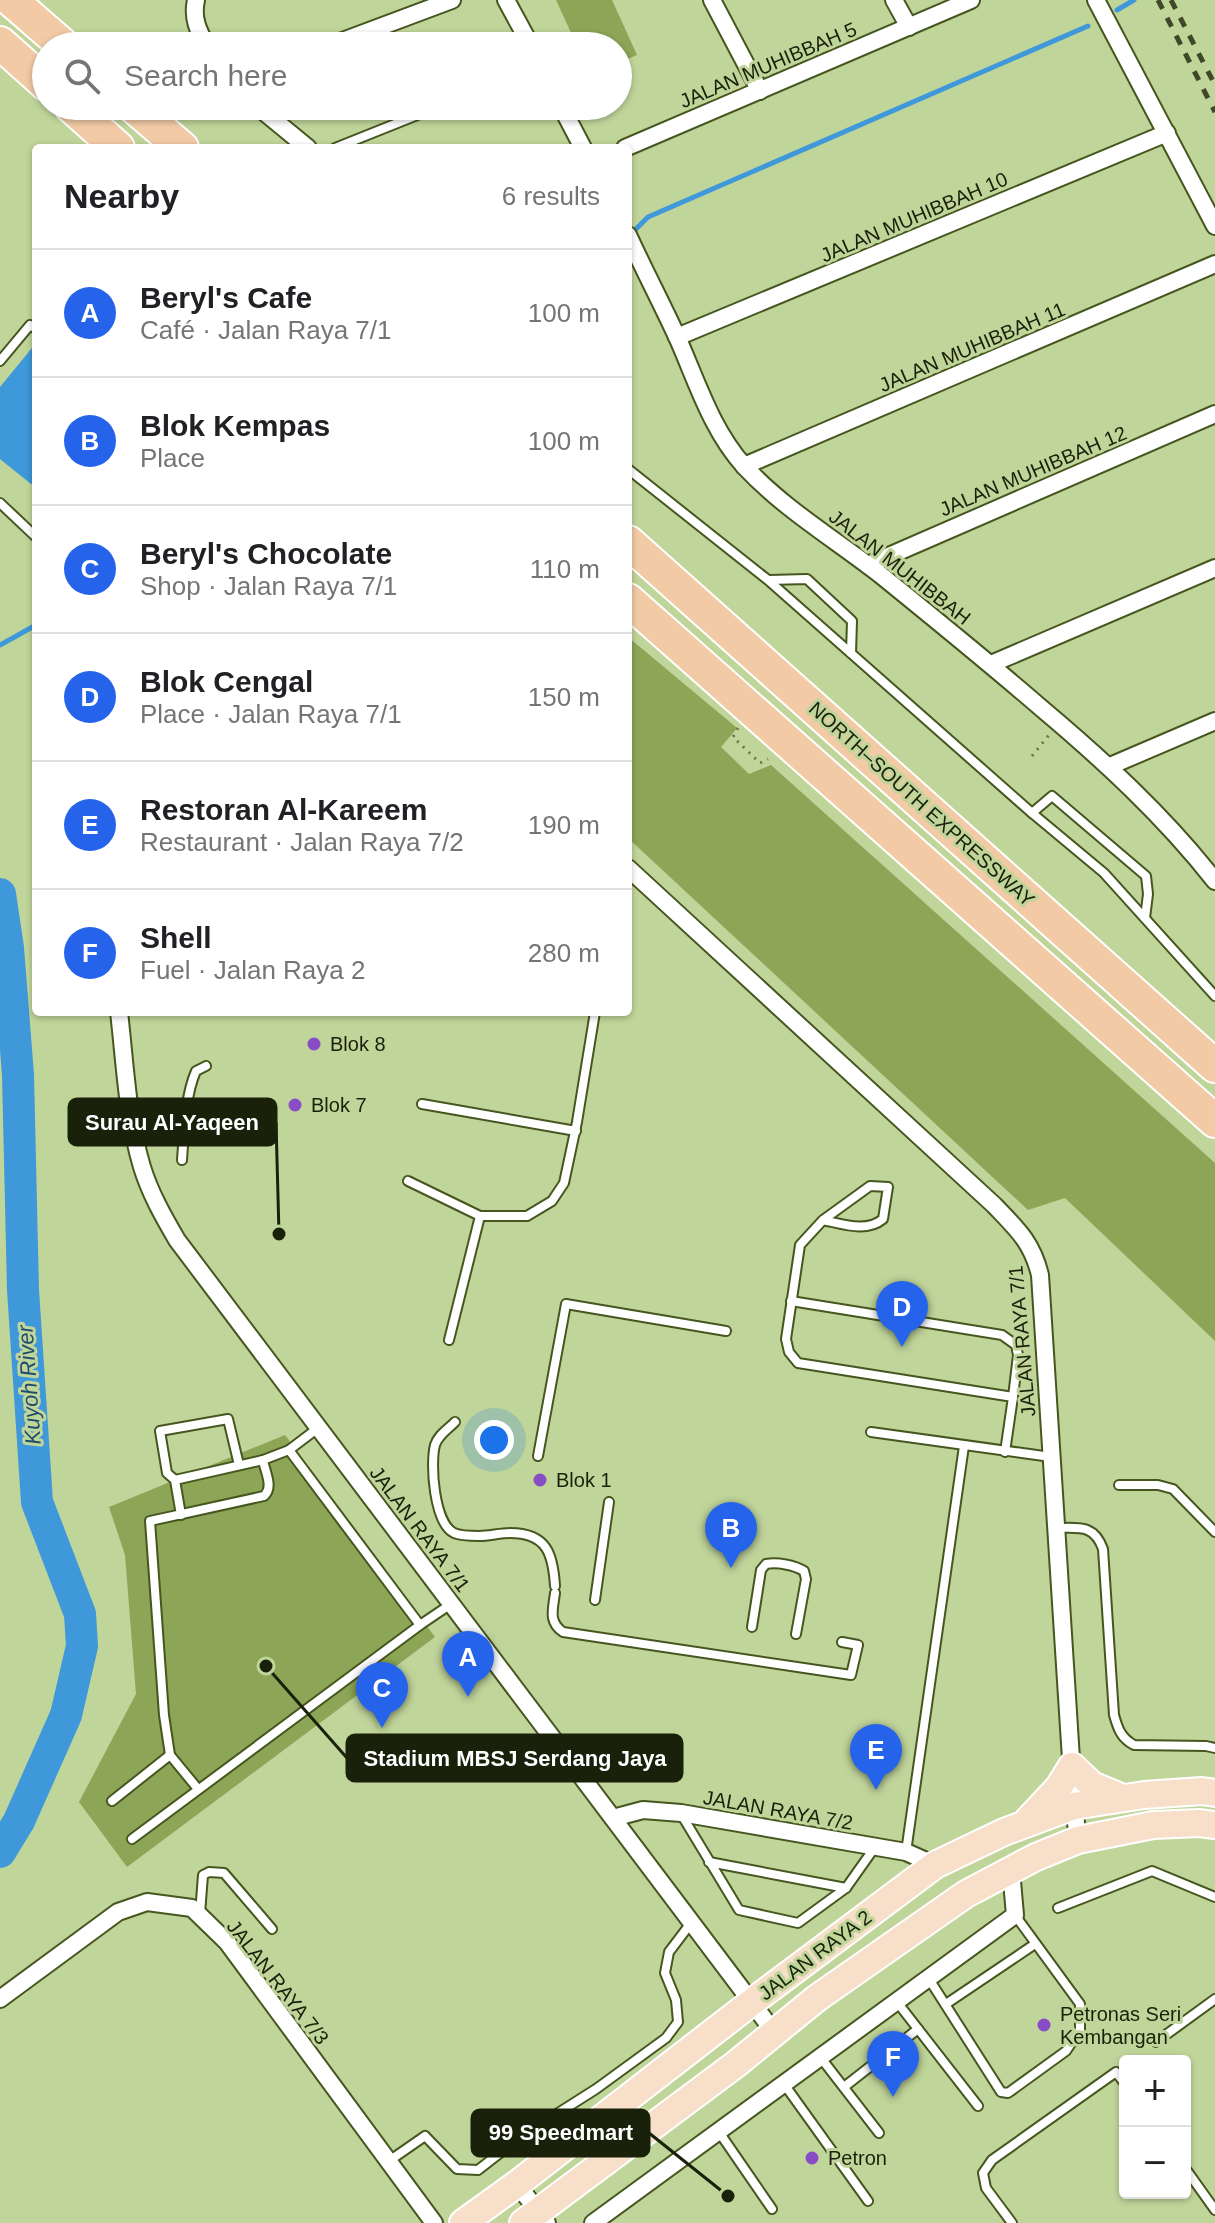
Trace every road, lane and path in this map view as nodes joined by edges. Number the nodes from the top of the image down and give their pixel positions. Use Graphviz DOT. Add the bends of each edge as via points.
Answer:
graph roads {
  1 [pos="11,0"];
  2 [pos="196,0"];
  3 [pos="452,0"];
  4 [pos="506,0"];
  5 [pos="712,0"];
  6 [pos="894,0"];
  7 [pos="971,0"];
  8 [pos="1096,0"];
  9 [pos="909,27"];
  10 [pos="48,32"];
  11 [pos="198,32"];
  12 [pos="366,32"];
  13 [pos="523,32"];
  14 [pos="0,43"];
  15 [pos="32,72"];
  16 [pos="760,91"];
  17 [pos="87,120"];
  18 [pos="149,120"];
  19 [pos="274,120"];
  20 [pos="405,120"];
  21 [pos="568,120"];
  22 [pos="1167,133"];
  23 [pos="114,144"];
  24 [pos="177,144"];
  25 [pos="303,144"];
  26 [pos="345,144"];
  27 [pos="581,144"];
  28 [pos="632,145"];
  29 [pos="1215,226"];
  30 [pos="632,244"];
  31 [pos="1215,264"];
  32 [pos="32,326"];
  33 [pos="677,337"];
  34 [pos="0,361"];
  35 [pos="1215,414"];
  36 [pos="744,466"];
  37 [pos="632,472"];
  38 [pos="0,503"];
  39 [pos="32,533"];
  40 [pos="632,546"];
  41 [pos="868,565"];
  42 [pos="1215,568"];
  43 [pos="768,580"];
  44 [pos="632,604"];
  45 [pos="851,653"];
  46 [pos="991,664"];
  47 [pos="1215,721"];
  48 [pos="1059,722"];
  49 [pos="1032,756"];
  50 [pos="1110,766"];
  51 [pos="1032,813"];
  52 [pos="632,872"];
  53 [pos="1213,874"];
  54 [pos="1145,918"];
  55 [pos="1215,996"];
  56 [pos="119,1016"];
  57 [pos="594,1016"];
  58 [pos="206,1066"];
  59 [pos="1215,1066"];
  60 [pos="422,1104"];
  61 [pos="1215,1121"];
  62 [pos="576,1131"];
  63 [pos="182,1160"];
  64 [pos="408,1181"];
  65 [pos="480,1216"];
  66 [pos="823,1220"];
  67 [pos="791,1301"];
  68 [pos="726,1331"];
  69 [pos="449,1340"];
  70 [pos="1013,1397"];
  71 [pos="455,1422"];
  72 [pos="318,1428"];
  73 [pos="871,1432"];
  74 [pos="964,1446"];
  75 [pos="289,1450"];
  76 [pos="1005,1452"];
  77 [pos="538,1456"];
  78 [pos="1051,1457"];
  79 [pos="263,1460"];
  80 [pos="239,1465"];
  81 [pos="175,1480"];
  82 [pos="1119,1485"];
  83 [pos="609,1502"];
  84 [pos="181,1515"];
  85 [pos="1056,1528"];
  86 [pos="1215,1532"];
  87 [pos="595,1600"];
  88 [pos="451,1604"];
  89 [pos="420,1625"];
  90 [pos="752,1627"];
  91 [pos="796,1634"];
  92 [pos="842,1642"];
  93 [pos="1215,1748"];
  94 [pos="170,1755"];
  95 [pos="1072,1766"];
  96 [pos="198,1789"];
  97 [pos="1215,1793"];
  98 [pos="1125,1798"];
  99 [pos="112,1801"];
  100 [pos="1074,1806"];
  101 [pos="681,1813"];
  102 [pos="613,1818"];
  103 [pos="1024,1824"];
  104 [pos="1215,1825"];
  105 [pos="132,1839"];
  106 [pos="1078,1840"];
  107 [pos="876,1847"];
  108 [pos="906,1852"];
  109 [pos="709,1862"];
  110 [pos="935,1865"];
  111 [pos="1011,1870"];
  112 [pos="846,1888"];
  113 [pos="1215,1897"];
  114 [pos="1058,1908"];
  115 [pos="200,1915"];
  116 [pos="1015,1915"];
  117 [pos="691,1922"];
  118 [pos="272,1929"];
  119 [pos="1035,1944"];
  120 [pos="928,1978"];
  121 [pos="0,1999"];
  122 [pos="1215,1999"];
  123 [pos="752,2002"];
  124 [pos="897,2002"];
  125 [pos="946,2004"];
  126 [pos="918,2029"];
  127 [pos="774,2032"];
  128 [pos="1156,2042"];
  129 [pos="820,2057"];
  130 [pos="1119,2076"];
  131 [pos="784,2083"];
  132 [pos="844,2087"];
  133 [pos="978,2106"];
  134 [pos="719,2131"];
  135 [pos="879,2133"];
  136 [pos="389,2161"];
  137 [pos="1191,2176"];
  138 [pos="517,2184"];
  139 [pos="868,2201"];
  140 [pos="772,2209"];
  141 [pos="1215,2210"];
  142 [pos="536,2219"];
  143 [pos="434,2223"];
  144 [pos="463,2223"];
  145 [pos="593,2223"];
  146 [pos="1011,2223"];
  1 -- 10 [label="highway"];
  2 -- 11 [label="street"];
  3 -- 12 [label="street"];
  4 -- 13 [label="street"];
  5 -- 16 [label="street"];
  6 -- 9 [label="street"];
  7 -- 9 [label="street, JALAN MUHIBBAH 5"];
  8 -- 22 [label="street"];
  9 -- 16 [label="street, JALAN MUHIBBAH 5"];
  14 -- 15 [label="highway"];
  16 -- 28 [label="street, JALAN MUHIBBAH 5"];
  17 -- 23 [label="highway"];
  18 -- 24 [label="highway"];
  19 -- 25 [label="street"];
  20 -- 26 [label="lane"];
  21 -- 27 [label="street"];
  22 -- 29 [label="street"];
  22 -- 33 [label="street, JALAN MUHIBBAH 10"];
  30 -- 33 [label="street, JALAN MUHIBBAH"];
  31 -- 36 [label="street, JALAN MUHIBBAH 11"];
  32 -- 34 [label="lane"];
  33 -- 36 [label="street, JALAN MUHIBBAH" via="707,408"];
  35 -- 41 [label="street, JALAN MUHIBBAH 12"];
  36 -- 41 [label="street, JALAN MUHIBBAH"];
  37 -- 43 [label="lane"];
  38 -- 39 [label="lane"];
  40 -- 59 [label="highway, NORTH–SOUTH EXPRESSWAY"];
  41 -- 46 [label="street, JALAN MUHIBBAH"];
  42 -- 46 [label="street"];
  43 -- 45 [label="lane"];
  43 -- 45 [label="lane" via="807,579 852,621"];
  44 -- 61 [label="highway, NORTH–SOUTH EXPRESSWAY"];
  45 -- 51 [label="lane"];
  46 -- 48 [label="street, JALAN MUHIBBAH"];
  47 -- 50 [label="street"];
  48 -- 49 [label="path"];
  48 -- 50 [label="street, JALAN MUHIBBAH"];
  50 -- 53 [label="street, JALAN MUHIBBAH"];
  51 -- 54 [label="lane" via="1104,873"];
  51 -- 54 [label="lane" via="1052,796 1146,876"];
  52 -- 78 [label="street, JALAN RAYA 7/1" via="1022,1234 1040,1275"];
  54 -- 55 [label="lane"];
  56 -- 72 [label="street, JALAN RAYA 7/1" via="134,1135 153,1197 177,1240"];
  57 -- 62 [label="lane"];
  58 -- 63 [label="lane" via="192,1079"];
  60 -- 62 [label="lane"];
  62 -- 65 [label="lane" via="564,1183 552,1201 527,1216"];
  64 -- 65 [label="lane"];
  65 -- 69 [label="lane"];
  66 -- 66 [label="lane" via="868,1228 877,1224 883,1219 888,1187 870,1186"];
  66 -- 67 [label="lane" via="800,1245"];
  67 -- 70 [label="lane" via="1002,1335 1016,1345 1018,1355"];
  67 -- 70 [label="lane" via="786,1339 798,1363"];
  68 -- 77 [label="lane" via="566,1304"];
  70 -- 76 [label="lane"];
  71 -- 92 [label="lane" via="438,1437 433,1457 436,1500 444,1523 454,1533 512,1533 537,1538 547,1547 555,1590 552,1616 563,1632 851,1675 858,1645"];
  72 -- 75 [label="lane"];
  72 -- 88 [label="street, JALAN RAYA 7/1"];
  73 -- 74 [label="lane"];
  74 -- 76 [label="lane"];
  74 -- 108 [label="lane"];
  75 -- 79 [label="lane"];
  75 -- 89 [label="lane"];
  76 -- 78 [label="lane"];
  78 -- 85 [label="street, JALAN RAYA 7/1"];
  79 -- 80 [label="lane"];
  79 -- 84 [label="lane" via="269,1487 264,1496"];
  80 -- 81 [label="lane"];
  80 -- 81 [label="lane" via="228,1419 160,1431 167,1473"];
  81 -- 84 [label="lane"];
  82 -- 86 [label="lane" via="1173,1489"];
  83 -- 87 [label="lane"];
  84 -- 94 [label="lane" via="150,1521"];
  85 -- 93 [label="lane" via="1092,1531 1103,1549 1114,1715 1124,1739 1134,1745"];
  85 -- 95 [label="street, JALAN RAYA 7/1"];
  88 -- 89 [label="lane"];
  88 -- 102 [label="street, JALAN RAYA 7/1"];
  89 -- 96 [label="lane"];
  90 -- 91 [label="lane" via="761,1570 774,1563 804,1571"];
  94 -- 96 [label="lane"];
  94 -- 99 [label="lane"];
  95 -- 98 [label="main road" via="1092,1785"];
  95 -- 100 [label="street, JALAN RAYA 7/1"];
  95 -- 103 [label="main road"];
  96 -- 105 [label="lane"];
  97 -- 98 [label="main road, JALAN RAYA 2"];
  98 -- 100 [label="main road, JALAN RAYA 2"];
  100 -- 103 [label="main road, JALAN RAYA 2"];
  100 -- 106 [label="street, JALAN RAYA 7/1"];
  101 -- 102 [label="street, JALAN RAYA 7/2" via="643,1810"];
  101 -- 107 [label="street, JALAN RAYA 7/2"];
  101 -- 109 [label="lane"];
  102 -- 117 [label="street, JALAN RAYA 7/1"];
  103 -- 110 [label="main road, JALAN RAYA 2"];
  104 -- 106 [label="main road, JALAN RAYA 2" via="1153,1825"];
  106 -- 111 [label="main road, JALAN RAYA 2"];
  107 -- 108 [label="street, JALAN RAYA 7/2"];
  107 -- 112 [label="lane"];
  108 -- 110 [label="street, JALAN RAYA 7/2"];
  109 -- 112 [label="lane"];
  109 -- 112 [label="lane" via="739,1910 798,1923"];
  110 -- 123 [label="main road, JALAN RAYA 2"];
  111 -- 116 [label="street"];
  111 -- 127 [label="main road, JALAN RAYA 2" via="954,1902"];
  113 -- 114 [label="lane" via="1152,1871"];
  115 -- 118 [label="lane" via="203,1875 224,1873"];
  115 -- 121 [label="street, JALAN RAYA 7/3" via="192,1908 147,1902 118,1912"];
  115 -- 136 [label="street, JALAN RAYA 7/3" via="227,1942"];
  116 -- 119 [label="lane"];
  116 -- 120 [label="street"];
  117 -- 123 [label="street, JALAN RAYA 7/1"];
  117 -- 136 [label="lane" via="669,1952 665,1973 678,2022 666,2038 478,2170 457,2169 425,2136"];
  119 -- 125 [label="lane"];
  119 -- 125 [label="lane" via="1080,2004 1080,2030 1066,2051 1008,2093 1001,2092"];
  120 -- 124 [label="street"];
  120 -- 125 [label="lane"];
  122 -- 128 [label="lane"];
  123 -- 127 [label="street, JALAN RAYA 7/1"];
  123 -- 138 [label="main road, JALAN RAYA 2"];
  124 -- 126 [label="lane"];
  124 -- 129 [label="street"];
  126 -- 132 [label="lane"];
  126 -- 133 [label="lane"];
  127 -- 142 [label="main road, JALAN RAYA 2"];
  129 -- 131 [label="street"];
  129 -- 132 [label="lane"];
  130 -- 146 [label="lane" via="1116,2072 992,2160 983,2173 986,2188"];
  131 -- 134 [label="street"];
  131 -- 139 [label="lane"];
  132 -- 135 [label="lane"];
  134 -- 140 [label="lane"];
  134 -- 145 [label="street"];
  136 -- 143 [label="street, JALAN RAYA 7/3"];
  137 -- 141 [label="lane"];
  138 -- 142 [label="street"];
  138 -- 144 [label="main road, JALAN RAYA 2"];
}
